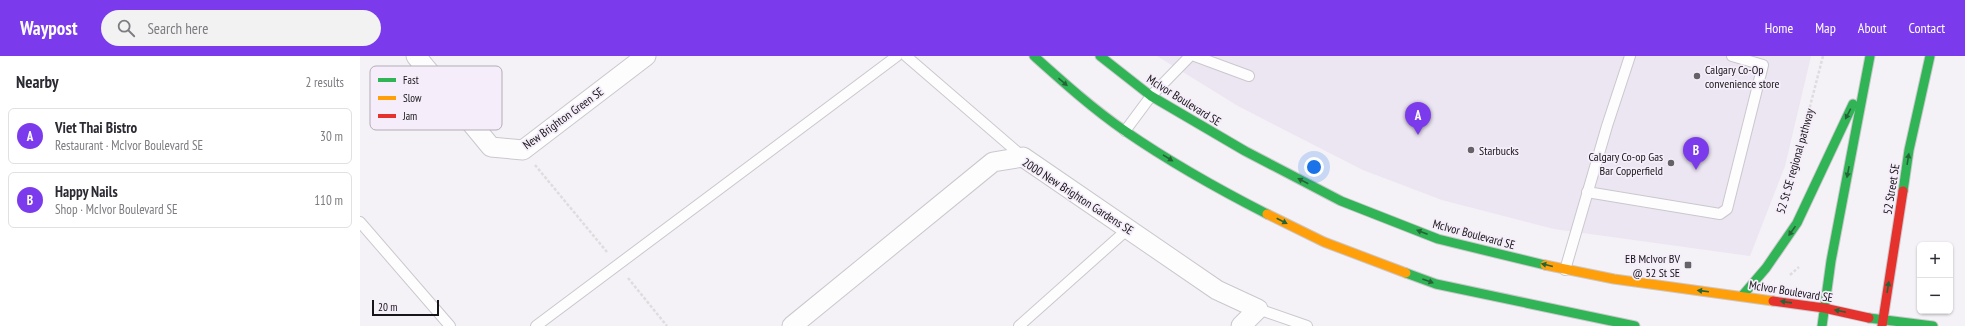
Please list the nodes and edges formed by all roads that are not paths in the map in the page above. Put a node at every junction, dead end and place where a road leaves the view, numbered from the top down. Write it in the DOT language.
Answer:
graph roads {
  1 [pos="416,56"];
  2 [pos="646,56"];
  3 [pos="897,56"];
  4 [pos="906,56"];
  5 [pos="1034,56"];
  6 [pos="1100,56"];
  7 [pos="1190,56"];
  8 [pos="1196,56"];
  9 [pos="1630,56"];
  10 [pos="1732,56"];
  11 [pos="1870,56"];
  12 [pos="1930,56"];
  13 [pos="1764,60"];
  14 [pos="424,66"];
  15 [pos="1249,76"];
  16 [pos="1865,79"];
  17 [pos="1151,96"];
  18 [pos="477,130"];
  19 [pos="1125,131"];
  20 [pos="1023,157"];
  21 [pos="1587,192"];
  22 [pos="360,222"];
  23 [pos="1129,228"];
  24 [pos="1565,270"];
  25 [pos="1742,296"];
  26 [pos="1824,308"];
  27 [pos="1258,309"];
  28 [pos="1882,323"];
  29 [pos="450,326"];
  30 [pos="536,326"];
  31 [pos="792,326"];
  32 [pos="1019,326"];
  33 [pos="1241,326"];
  34 [pos="1308,326"];
  35 [pos="1635,326"];
  36 [pos="1822,326"];
  37 [pos="1934,326"];
  1 -- 14 [label="street, New Brighton Green SE"];
  2 -- 18 [label="street, New Brighton Green SE"];
  3 -- 30 [label="lane"];
  4 -- 20 [label="lane"];
  5 -- 19 [label="main road, one-way"];
  6 -- 17 [label="main road, McIvor Boulevard SE"];
  7 -- 17 [label="lane"];
  8 -- 15 [label="lane"];
  9 -- 21 [label="lane"];
  10 -- 13 [label="lane"];
  11 -- 16 [label="main road"];
  28 -- 12 [label="main road, 52 Street SE, one-way"];
  13 -- 21 [label="lane"];
  16 -- 25 [label="main road, one-way"];
  16 -- 26 [label="main road, one-way"];
  17 -- 19 [label="lane"];
  24 -- 17 [label="main road, McIvor Boulevard SE, one-way"];
  19 -- 35 [label="main road, one-way"];
  20 -- 23 [label="street, 2000 New Brighton Gardens SE"];
  20 -- 31 [label="street, 2000 New Brighton Gardens SE"];
  21 -- 24 [label="lane"];
  22 -- 29 [label="lane"];
  23 -- 27 [label="street, 2000 New Brighton Gardens SE"];
  23 -- 32 [label="lane"];
  25 -- 24 [label="main road, McIvor Boulevard SE, one-way"];
  26 -- 25 [label="main road, McIvor Boulevard SE, one-way"];
  28 -- 26 [label="main road, McIvor Boulevard SE, one-way"];
  26 -- 36 [label="main road"];
  27 -- 33 [label="street"];
  27 -- 34 [label="lane"];
  28 -- 37 [label="main road, McIvor Boulevard SE"];
}
